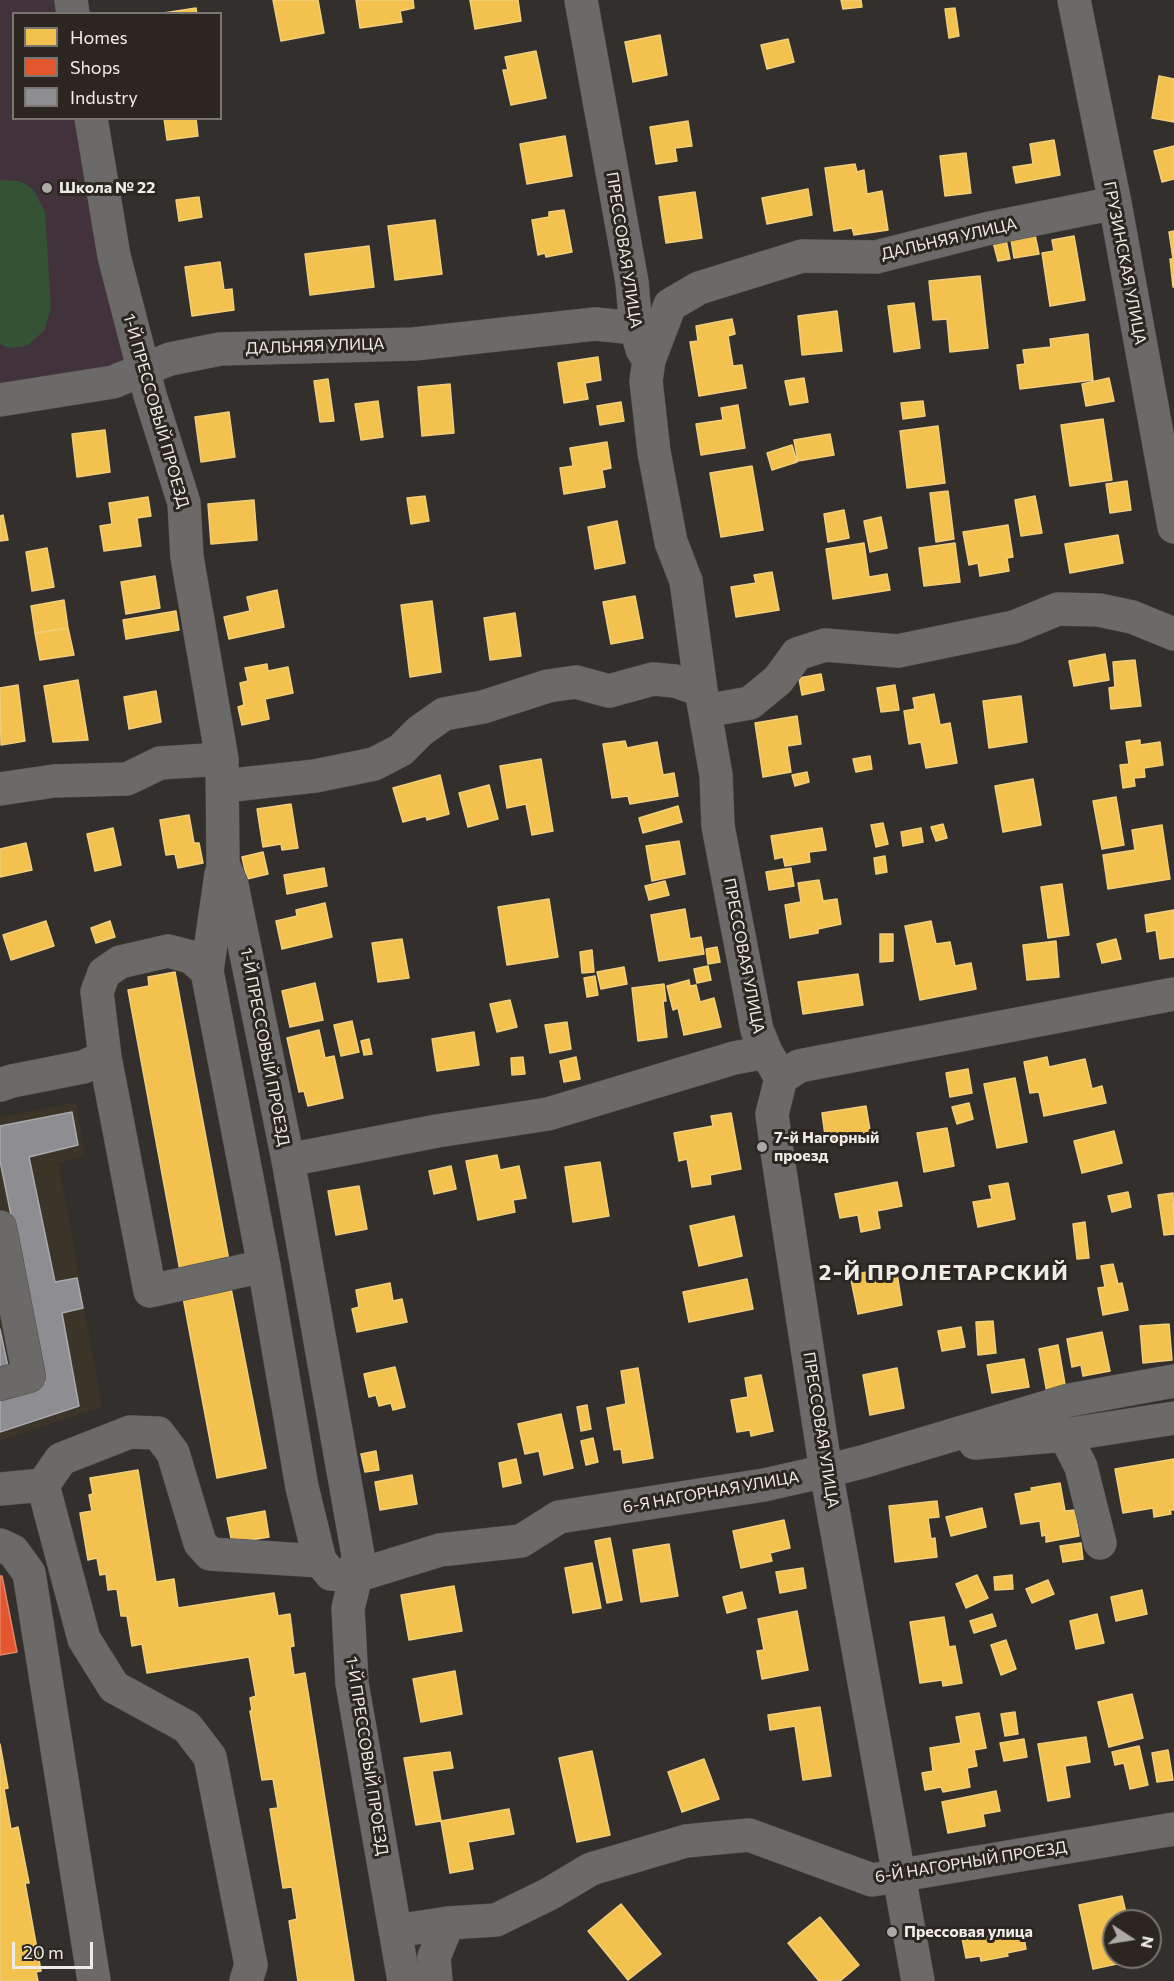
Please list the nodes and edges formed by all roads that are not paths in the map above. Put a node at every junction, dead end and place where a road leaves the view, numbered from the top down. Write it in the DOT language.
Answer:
graph roads {
  1 [pos="581,0"];
  2 [pos="1074,0"];
  3 [pos="91,120"];
  4 [pos="1115,203"];
  5 [pos="636,328"];
  6 [pos="649,360"];
  7 [pos="143,369"];
  8 [pos="0,400"];
  9 [pos="1174,527"];
  10 [pos="1174,634"];
  11 [pos="703,700"];
  12 [pos="223,772"];
  13 [pos="0,789"];
  14 [pos="223,864"];
  15 [pos="207,971"];
  16 [pos="1174,994"];
  17 [pos="105,1057"];
  18 [pos="773,1065"];
  19 [pos="0,1085"];
  20 [pos="288,1160"];
  21 [pos="0,1227"];
  22 [pos="264,1266"];
  23 [pos="1174,1381"];
  24 [pos="0,1384"];
  25 [pos="1174,1418"];
  26 [pos="1065,1435"];
  27 [pos="944,1437"];
  28 [pos="826,1471"];
  29 [pos="43,1485"];
  30 [pos="0,1489"];
  31 [pos="1100,1543"];
  32 [pos="0,1545"];
  33 [pos="320,1561"];
  34 [pos="356,1576"];
  35 [pos="1174,1829"];
  36 [pos="901,1876"];
  37 [pos="448,1923"];
  38 [pos="396,1931"];
  39 [pos="94,1981"];
  40 [pos="246,1981"];
  41 [pos="404,1981"];
  42 [pos="436,1981"];
  43 [pos="918,1981"];
  1 -- 5 [label="street, ПРЕССОВАЯ УЛИЦА"];
  2 -- 4 [label="street, ГРУЗИНСКАЯ УЛИЦА"];
  3 -- 7 [label="street, 1-Й ПРЕССОВЫЙ ПРОЕЗД"];
  4 -- 6 [label="street, ДАЛЬНЯЯ УЛИЦА"];
  4 -- 9 [label="street, ГРУЗИНСКАЯ УЛИЦА"];
  5 -- 6 [label="street, ПРЕССОВАЯ УЛИЦА"];
  5 -- 7 [label="street, ДАЛЬНЯЯ УЛИЦА"];
  6 -- 11 [label="street, ПРЕССОВАЯ УЛИЦА"];
  7 -- 8 [label="street, ДАЛЬНЯЯ УЛИЦА"];
  7 -- 12 [label="street, 1-Й ПРЕССОВЫЙ ПРОЕЗД"];
  10 -- 11 [label="street"];
  11 -- 12 [label="street"];
  11 -- 18 [label="street, ПРЕССОВАЯ УЛИЦА"];
  12 -- 13 [label="street"];
  12 -- 14 [label="street, 1-Й ПРЕССОВЫЙ ПРОЕЗД"];
  14 -- 15 [label="street"];
  14 -- 20 [label="street, 1-Й ПРЕССОВЫЙ ПРОЕЗД"];
  15 -- 17 [label="street"];
  15 -- 22 [label="street"];
  16 -- 18 [label="street"];
  17 -- 19 [label="street"];
  17 -- 22 [label="street"];
  18 -- 20 [label="street"];
  18 -- 28 [label="street, ПРЕССОВАЯ УЛИЦА"];
  20 -- 34 [label="street, 1-Й ПРЕССОВЫЙ ПРОЕЗД"];
  21 -- 24 [label="street"];
  22 -- 33 [label="street"];
  23 -- 27 [label="street, 6-Я НАГОРНАЯ УЛИЦА"];
  25 -- 26 [label="street"];
  26 -- 27 [label="street"];
  26 -- 31 [label="street"];
  27 -- 28 [label="street, 6-Я НАГОРНАЯ УЛИЦА"];
  28 -- 34 [label="street, 6-Я НАГОРНАЯ УЛИЦА"];
  28 -- 36 [label="street, ПРЕССОВАЯ УЛИЦА"];
  29 -- 30 [label="street"];
  29 -- 33 [label="street"];
  29 -- 40 [label="street"];
  32 -- 39 [label="street"];
  33 -- 34 [label="street"];
  34 -- 38 [label="street, 1-Й ПРЕССОВЫЙ ПРОЕЗД"];
  35 -- 36 [label="street, 6-Й НАГОРНЫЙ ПРОЕЗД"];
  36 -- 37 [label="street, 6-Й НАГОРНЫЙ ПРОЕЗД"];
  36 -- 43 [label="street, ПРЕССОВАЯ УЛИЦА"];
  37 -- 38 [label="street, 6-Й НАГОРНЫЙ ПРОЕЗД"];
  37 -- 42 [label="street"];
  38 -- 41 [label="street, 1-Й ПРЕССОВЫЙ ПРОЕЗД"];
}
